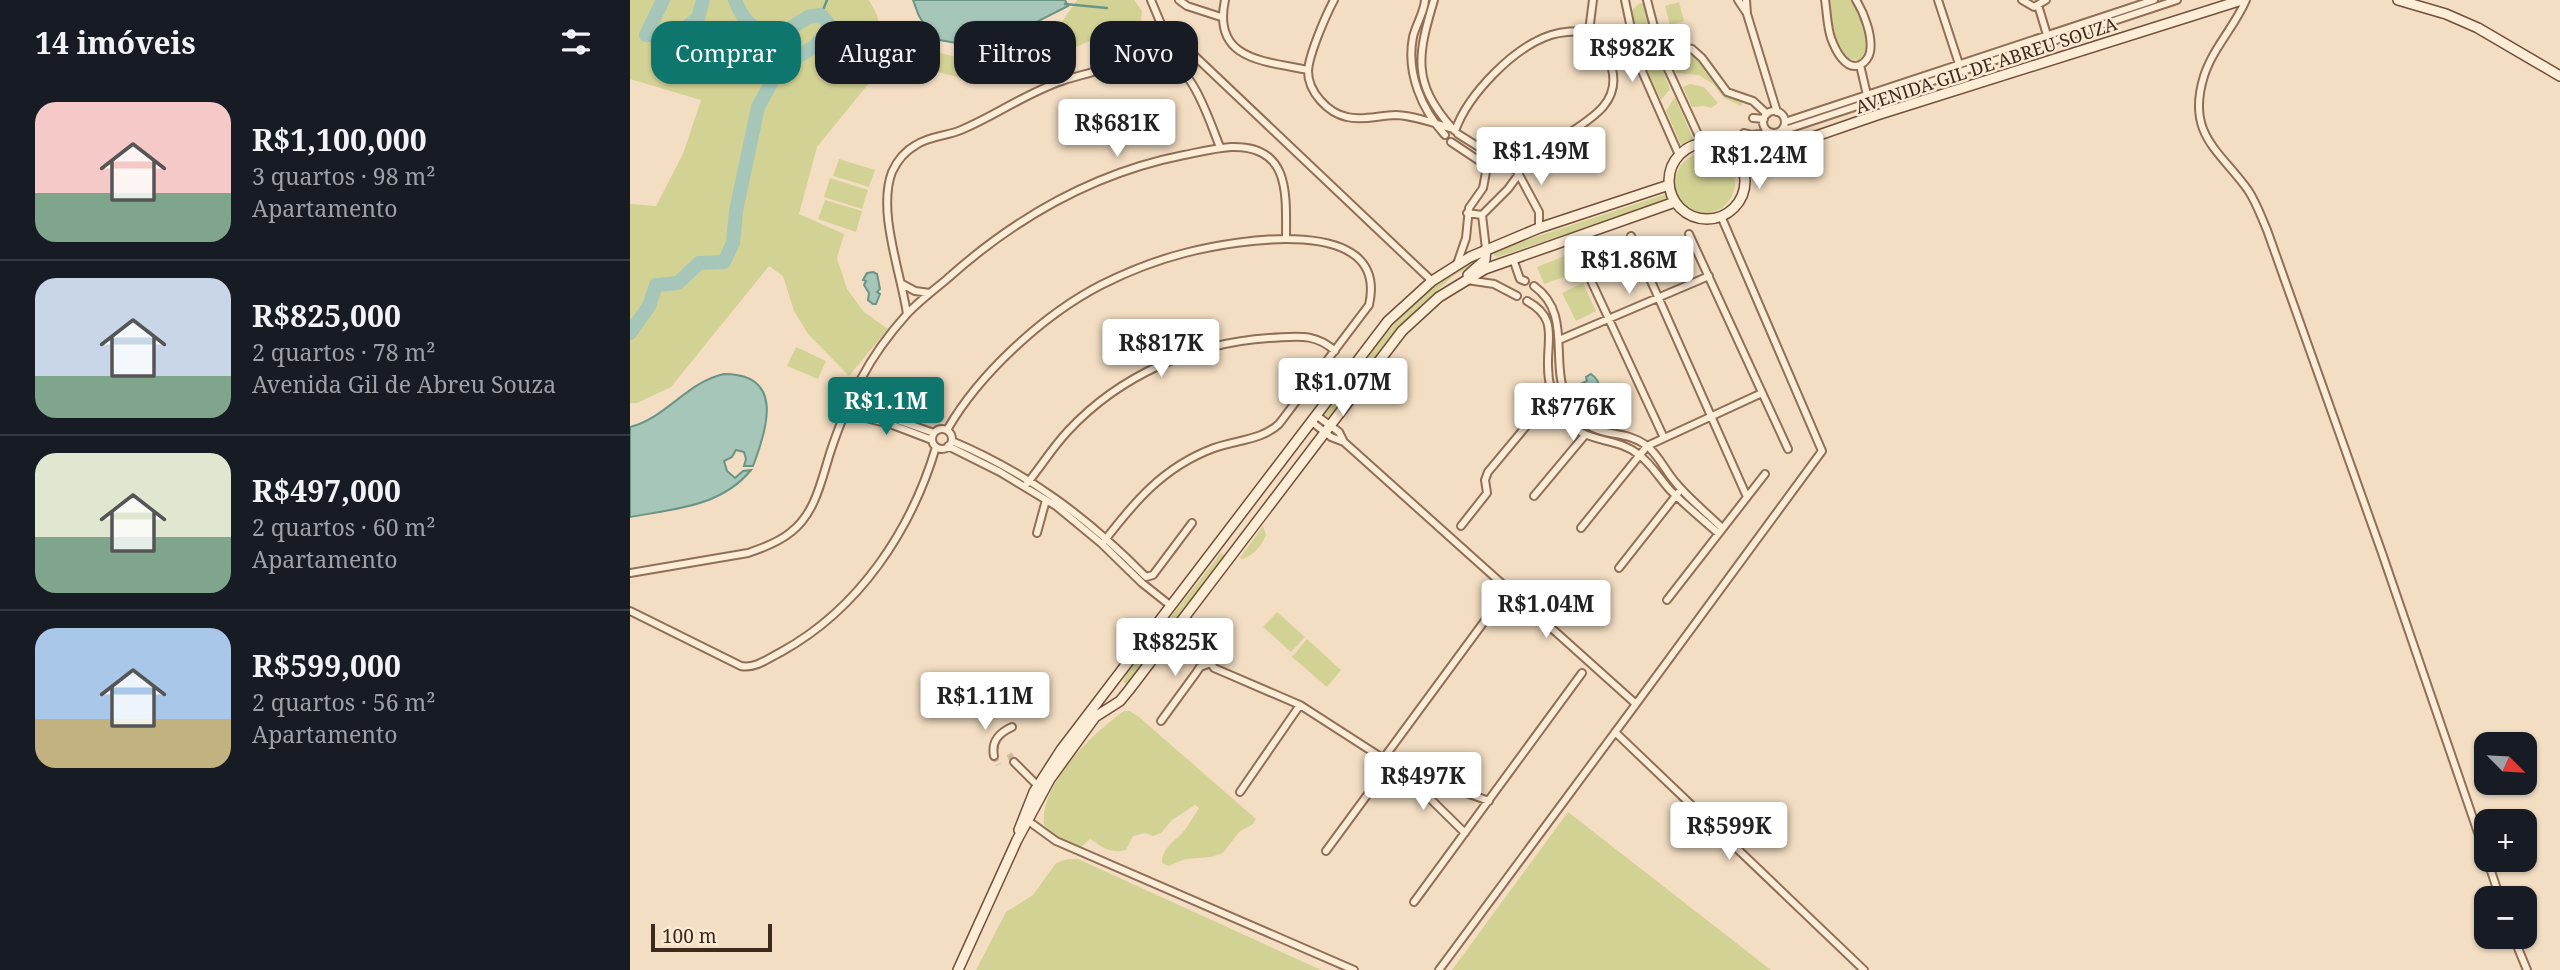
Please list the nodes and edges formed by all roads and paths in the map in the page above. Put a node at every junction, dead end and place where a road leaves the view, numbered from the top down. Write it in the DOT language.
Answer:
graph roads {
  1 [pos="1151,0"];
  2 [pos="1179,0"];
  3 [pos="1225,0"];
  4 [pos="1335,0"];
  5 [pos="1434,0"];
  6 [pos="1593,0"];
  7 [pos="1626,0"];
  8 [pos="1647,0"];
  9 [pos="1738,0"];
  10 [pos="1746,0"];
  11 [pos="1825,0"];
  12 [pos="1856,0"];
  13 [pos="1938,0"];
  14 [pos="2022,0"];
  15 [pos="2046,0"];
  16 [pos="2154,0"];
  17 [pos="2177,0"];
  18 [pos="2244,0"];
  19 [pos="2398,0"];
  20 [pos="1424,2"];
  21 [pos="2137,3"];
  22 [pos="2038,5"];
  23 [pos="1747,14"];
  24 [pos="1222,17"];
  25 [pos="1590,31"];
  26 [pos="2047,35"];
  27 [pos="1661,54"];
  28 [pos="1860,65"];
  29 [pos="1959,65"];
  30 [pos="1308,70"];
  31 [pos="2560,76"];
  32 [pos="1867,94"];
  33 [pos="1777,112"];
  34 [pos="1766,117"];
  35 [pos="1753,118"];
  36 [pos="1785,122"];
  37 [pos="1435,125"];
  38 [pos="1455,131"];
  39 [pos="1771,132"];
  40 [pos="1779,132"];
  41 [pos="1744,133"];
  42 [pos="1445,135"];
  43 [pos="1451,142"];
  44 [pos="1702,143"];
  45 [pos="1220,147"];
  46 [pos="1546,151"];
  47 [pos="1679,155"];
  48 [pos="1741,162"];
  49 [pos="1519,174"];
  50 [pos="1669,185"];
  51 [pos="1675,202"];
  52 [pos="1467,213"];
  53 [pos="1482,215"];
  54 [pos="1721,216"];
  55 [pos="1539,228"];
  56 [pos="1689,234"];
  57 [pos="1631,236"];
  58 [pos="1286,239"];
  59 [pos="1486,249"];
  60 [pos="1513,259"];
  61 [pos="1581,259"];
  62 [pos="1457,264"];
  63 [pos="1709,276"];
  64 [pos="1466,280"];
  65 [pos="1432,281"];
  66 [pos="1525,281"];
  67 [pos="902,284"];
  68 [pos="1534,286"];
  69 [pos="930,293"];
  70 [pos="1517,296"];
  71 [pos="1660,298"];
  72 [pos="1527,301"];
  73 [pos="907,314"];
  74 [pos="1609,319"];
  75 [pos="1560,340"];
  76 [pos="1551,344"];
  77 [pos="1335,351"];
  78 [pos="1762,393"];
  79 [pos="1553,394"];
  80 [pos="849,403"];
  81 [pos="846,413"];
  82 [pos="1712,415"];
  83 [pos="1314,419"];
  84 [pos="1328,429"];
  85 [pos="947,430"];
  86 [pos="1586,435"];
  87 [pos="1664,438"];
  88 [pos="934,440"];
  89 [pos="950,444"];
  90 [pos="1647,446"];
  91 [pos="1788,449"];
  92 [pos="1638,454"];
  93 [pos="1765,474"];
  94 [pos="1028,483"];
  95 [pos="1679,492"];
  96 [pos="1534,496"];
  97 [pos="1747,497"];
  98 [pos="1046,500"];
  99 [pos="1192,523"];
  100 [pos="1461,526"];
  101 [pos="1581,528"];
  102 [pos="1720,531"];
  103 [pos="1037,533"];
  104 [pos="1107,538"];
  105 [pos="1102,544"];
  106 [pos="1619,568"];
  107 [pos="630,573"];
  108 [pos="1500,600"];
  109 [pos="1667,600"];
  110 [pos="1171,606"];
  111 [pos="630,611"];
  112 [pos="1186,617"];
  113 [pos="1203,649"];
  114 [pos="1160,650"];
  115 [pos="1211,663"];
  116 [pos="1127,664"];
  117 [pos="1582,673"];
  118 [pos="1129,690"];
  119 [pos="1636,704"];
  120 [pos="1300,705"];
  121 [pos="1161,720"];
  122 [pos="1012,727"];
  123 [pos="1615,732"];
  124 [pos="994,755"];
  125 [pos="1383,759"];
  126 [pos="1014,762"];
  127 [pos="1390,764"];
  128 [pos="1401,770"];
  129 [pos="1040,788"];
  130 [pos="1240,792"];
  131 [pos="1489,801"];
  132 [pos="1026,819"];
  133 [pos="2474,821"];
  134 [pos="1465,833"];
  135 [pos="1326,852"];
  136 [pos="1414,902"];
  137 [pos="2518,949"];
  138 [pos="958,970"];
  139 [pos="1354,970"];
  140 [pos="1439,970"];
  141 [pos="1864,970"];
  142 [pos="2527,970"];
  1 -- 65 [label="street"];
  2 -- 24 [label="street"];
  3 -- 24 [label="street"];
  4 -- 30 [label="street"];
  5 -- 20 [label="street"];
  5 -- 38 [label="street"];
  6 -- 25 [label="street"];
  7 -- 47 [label="street"];
  8 -- 27 [label="street"];
  9 -- 23 [label="street"];
  10 -- 23 [label="street"];
  11 -- 28 [label="street"];
  12 -- 28 [label="street"];
  13 -- 29 [label="street"];
  14 -- 22 [label="street"];
  15 -- 22 [label="street"];
  16 -- 21 [label="street"];
  17 -- 40 [label="street"];
  18 -- 48 [label="street, AVENIDA GIL DE ABREU SOUZA"];
  18 -- 133 [label="street"];
  19 -- 31 [label="street"];
  20 -- 37 [label="street"];
  21 -- 26 [label="street"];
  22 -- 26 [label="street"];
  23 -- 33 [label="street"];
  24 -- 30 [label="street"];
  25 -- 38 [label="street"];
  25 -- 46 [label="street"];
  26 -- 29 [label="street"];
  27 -- 34 [label="street"];
  27 -- 44 [label="street"];
  28 -- 32 [label="street"];
  29 -- 32 [label="street"];
  30 -- 37 [label="street"];
  32 -- 36 [label="street"];
  33 -- 34 [label="street"];
  33 -- 36 [label="street"];
  34 -- 35 [label="street"];
  34 -- 39 [label="street"];
  36 -- 40 [label="street"];
  37 -- 38 [label="street"];
  37 -- 42 [label="street"];
  38 -- 42 [label="street"];
  38 -- 43 [label="street"];
  38 -- 49 [label="street"];
  39 -- 40 [label="street"];
  39 -- 41 [label="street"];
  42 -- 43 [label="street"];
  43 -- 52 [label="street"];
  44 -- 47 [label="street"];
  44 -- 48 [label="street"];
  45 -- 58 [label="street"];
  45 -- 67 [label="street"];
  45 -- 69 [label="street"];
  47 -- 50 [label="street"];
  48 -- 54 [label="street"];
  49 -- 53 [label="street"];
  49 -- 55 [label="street"];
  50 -- 51 [label="street"];
  50 -- 55 [label="street"];
  51 -- 54 [label="street"];
  51 -- 60 [label="street"];
  52 -- 53 [label="street"];
  52 -- 62 [label="street"];
  53 -- 59 [label="street"];
  54 -- 119 [label="street"];
  55 -- 59 [label="street"];
  56 -- 63 [label="street"];
  57 -- 71 [label="street"];
  58 -- 77 [label="street"];
  58 -- 85 [label="street"];
  59 -- 62 [label="street"];
  59 -- 64 [label="street"];
  60 -- 64 [label="street"];
  60 -- 66 [label="street"];
  61 -- 74 [label="street"];
  62 -- 65 [label="street"];
  63 -- 71 [label="street"];
  63 -- 78 [label="street"];
  64 -- 70 [label="street"];
  64 -- 84 [label="street"];
  65 -- 83 [label="street"];
  67 -- 69 [label="street"];
  67 -- 73 [label="street"];
  68 -- 75 [label="street"];
  69 -- 73 [label="street"];
  71 -- 74 [label="street"];
  71 -- 82 [label="street"];
  72 -- 76 [label="street"];
  73 -- 80 [label="street"];
  74 -- 75 [label="street"];
  74 -- 87 [label="street"];
  75 -- 76 [label="street"];
  75 -- 90 [label="street"];
  76 -- 79 [label="street"];
  77 -- 94 [label="street"];
  77 -- 104 [label="street"];
  78 -- 82 [label="street"];
  78 -- 91 [label="street"];
  79 -- 86 [label="street"];
  79 -- 100 [label="street"];
  80 -- 81 [label="street"];
  80 -- 88 [label="street"];
  81 -- 88 [label="street"];
  81 -- 107 [label="street"];
  82 -- 87 [label="street"];
  82 -- 97 [label="street"];
  83 -- 84 [label="street"];
  83 -- 110 [label="street"];
  84 -- 112 [label="street"];
  84 -- 119 [label="street"];
  85 -- 88 [label="street"];
  85 -- 89 [label="street"];
  86 -- 92 [label="street"];
  86 -- 96 [label="street"];
  87 -- 90 [label="street"];
  88 -- 89 [label="street"];
  88 -- 111 [label="street"];
  89 -- 94 [label="street"];
  90 -- 92 [label="street"];
  90 -- 95 [label="street"];
  92 -- 95 [label="street"];
  92 -- 101 [label="street"];
  93 -- 97 [label="street"];
  94 -- 98 [label="street"];
  94 -- 104 [label="street"];
  95 -- 102 [label="street"];
  95 -- 106 [label="street"];
  97 -- 102 [label="street"];
  98 -- 103 [label="street"];
  98 -- 105 [label="street"];
  99 -- 104 [label="street"];
  102 -- 109 [label="street"];
  104 -- 105 [label="street"];
  105 -- 110 [label="street"];
  108 -- 125 [label="street"];
  110 -- 116 [label="street"];
  112 -- 114 [label="street"];
  112 -- 114 [label="street"];
  113 -- 115 [label="street"];
  114 -- 118 [label="street"];
  115 -- 120 [label="street"];
  115 -- 121 [label="street"];
  116 -- 118 [label="street"];
  116 -- 129 [label="street"];
  117 -- 131 [label="street"];
  118 -- 129 [label="street"];
  119 -- 123 [label="street"];
  120 -- 125 [label="street"];
  120 -- 130 [label="street"];
  122 -- 124 [label="street"];
  123 -- 140 [label="street"];
  123 -- 141 [label="street"];
  125 -- 127 [label="street"];
  126 -- 129 [label="street"];
  127 -- 128 [label="street"];
  127 -- 135 [label="street"];
  128 -- 131 [label="street"];
  128 -- 134 [label="street"];
  129 -- 132 [label="street"];
  131 -- 134 [label="street"];
  132 -- 138 [label="street"];
  132 -- 139 [label="street"];
  134 -- 136 [label="street"];
  137 -- 142 [label="street"];
}
